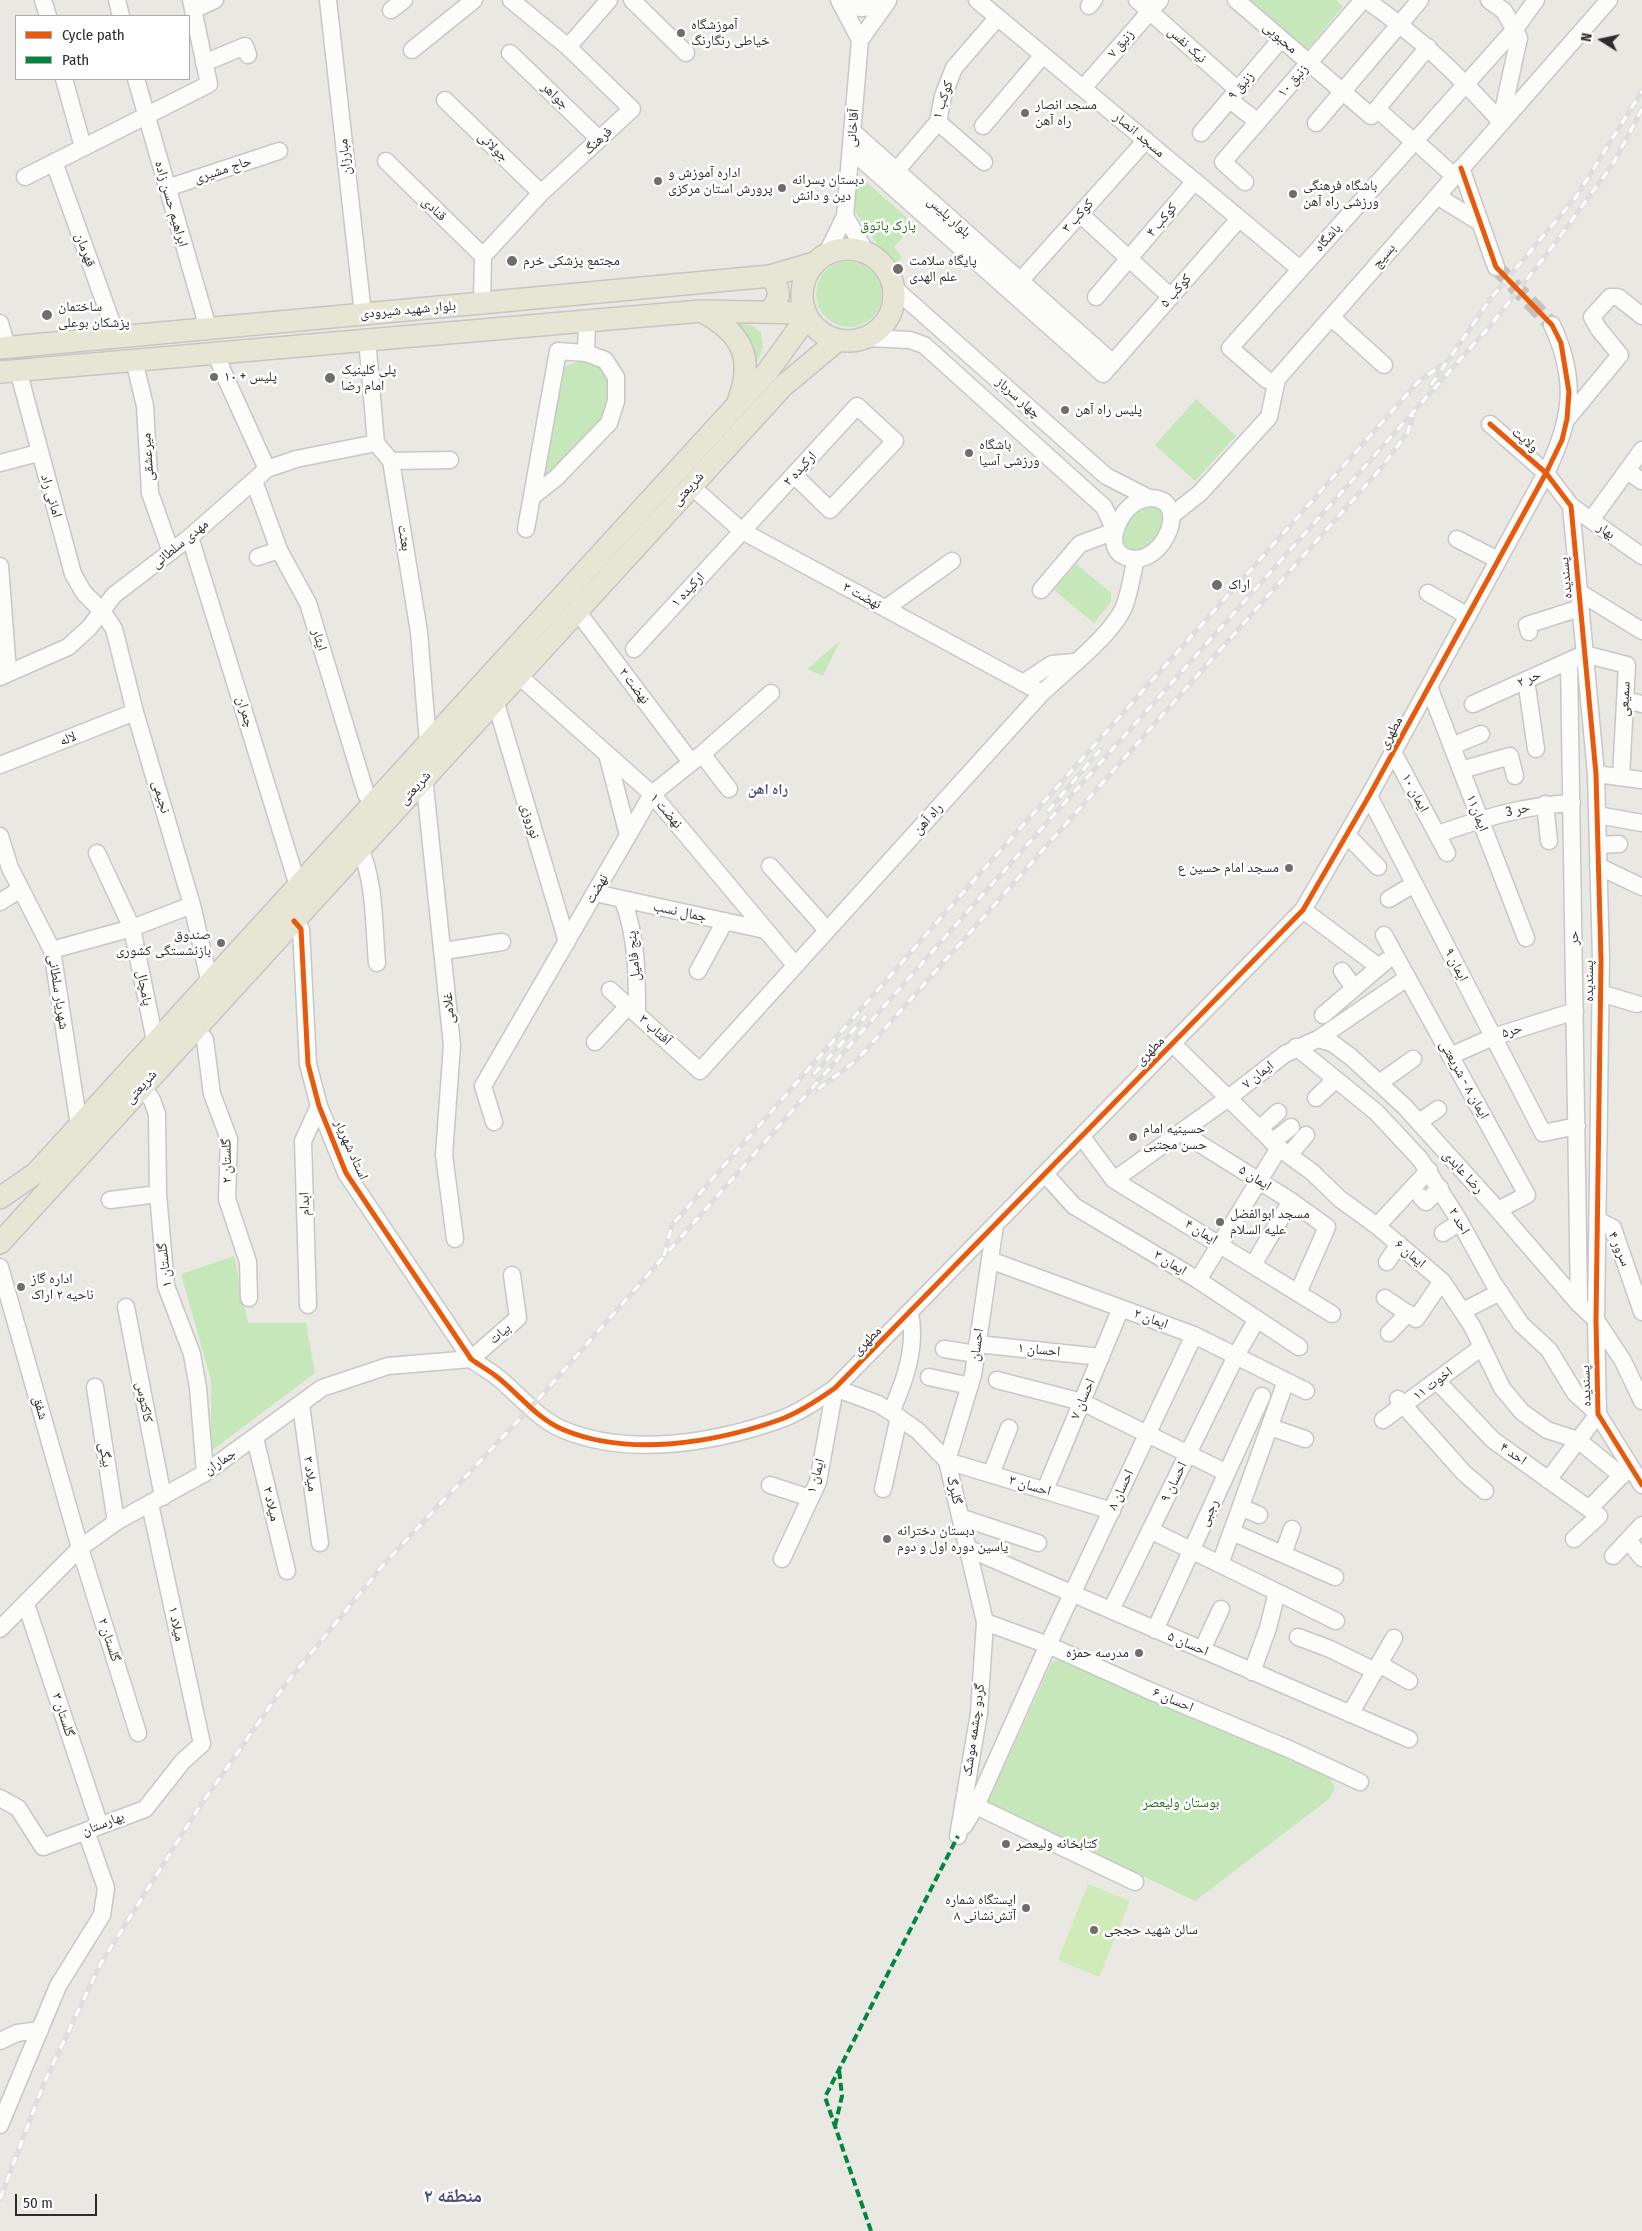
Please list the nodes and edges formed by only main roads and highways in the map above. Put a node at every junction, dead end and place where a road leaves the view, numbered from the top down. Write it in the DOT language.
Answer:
graph roads {
  1 [pos="820,259"];
  2 [pos="770,276"];
  3 [pos="701,311"];
  4 [pos="770,311"];
  5 [pos="806,315"];
  6 [pos="837,341"];
  7 [pos="4,348"];
  8 [pos="9,371"];
  9 [pos="775,378"];
  10 [pos="737,405"];
  11 [pos="42,1181"];
  12 [pos="1,1195"];
  13 [pos="16,1223"];
  14 [pos="0,1243"];
  1 -- 2 [label="main road, بلوار شهید شیرودی"];
  1 -- 5 [label="main road"];
  1 -- 6 [label="main road"];
  2 -- 4 [label="main road"];
  2 -- 7 [label="main road, بلوار شهید شیرودی"];
  3 -- 4 [label="main road, بلوار شهید شیرودی"];
  3 -- 8 [label="main road, بلوار شهید شیرودی"];
  3 -- 10 [label="main road"];
  4 -- 5 [label="main road, بلوار شهید شیرودی"];
  5 -- 6 [label="main road"];
  5 -- 9 [label="main road, شریعتی"];
  6 -- 9 [label="main road, شریعتی"];
  9 -- 10 [label="main road, شریعتی"];
  9 -- 11 [label="main road, شریعتی"];
  10 -- 11 [label="main road, شریعتی"];
  11 -- 12 [label="main road, شریعتی"];
  11 -- 13 [label="main road, شریعتی"];
  12 -- 13 [label="main road"];
  13 -- 14 [label="main road, شریعتی"];
}
